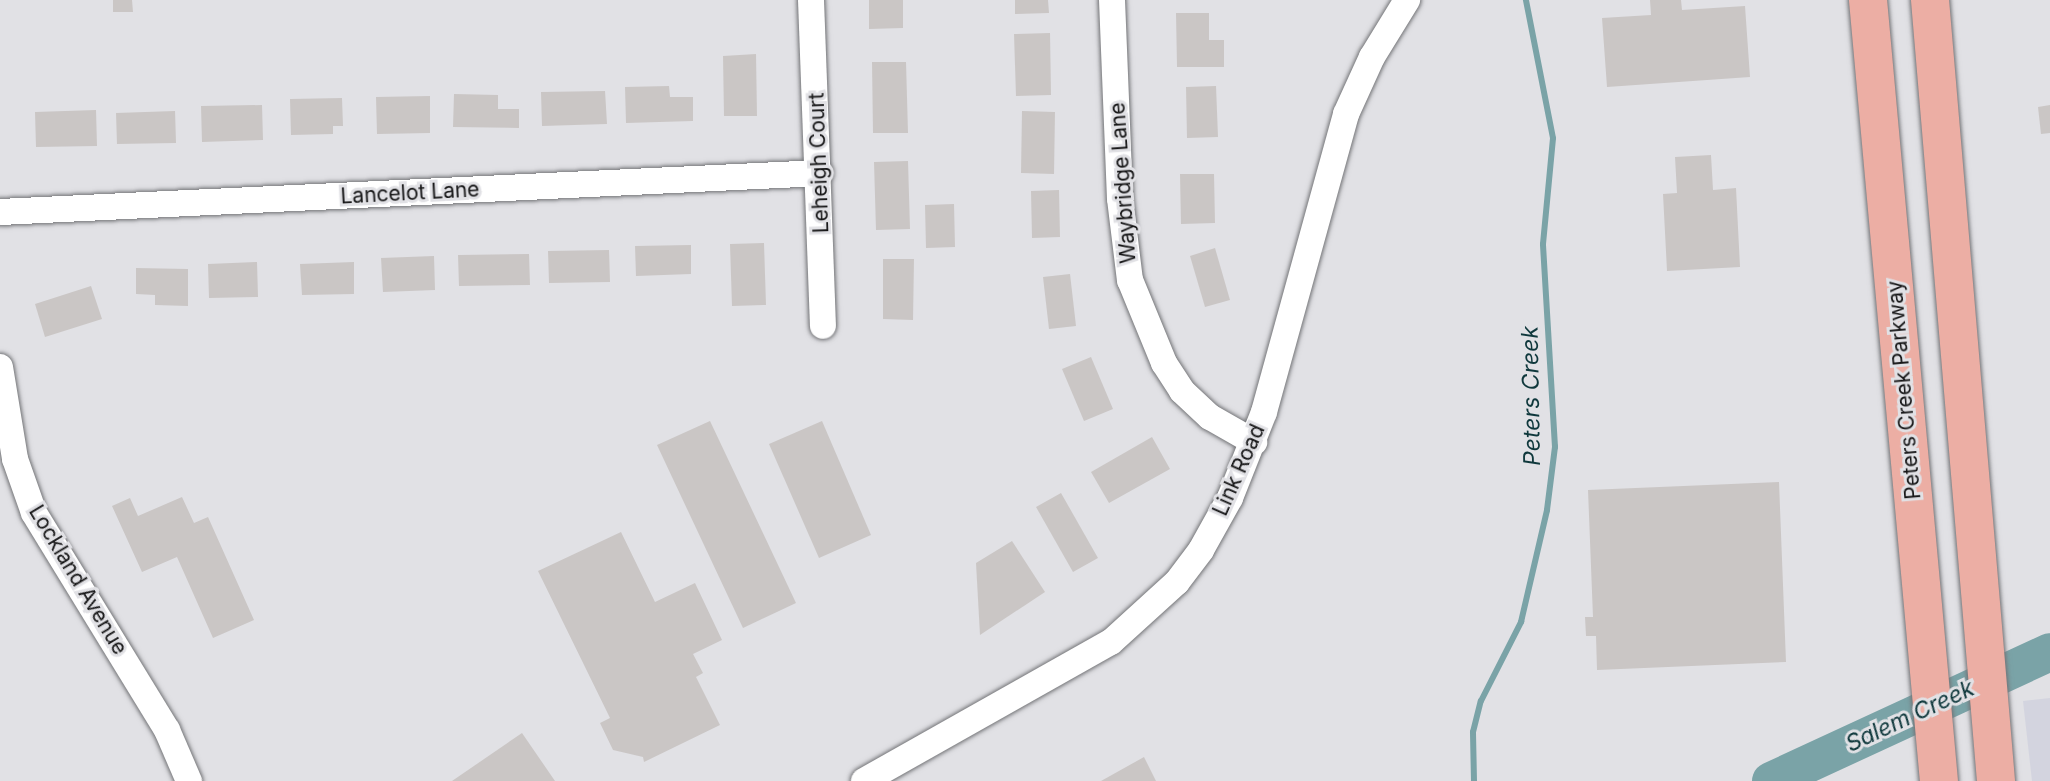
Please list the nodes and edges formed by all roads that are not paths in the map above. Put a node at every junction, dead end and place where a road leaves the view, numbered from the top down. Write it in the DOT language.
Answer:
graph roads {
  1 [pos="811,0"];
  2 [pos="1112,0"];
  3 [pos="1408,0"];
  4 [pos="1868,0"];
  5 [pos="1930,0"];
  6 [pos="1936,70"];
  7 [pos="1875,78"];
  8 [pos="820,173"];
  9 [pos="0,212"];
  10 [pos="823,326"];
  11 [pos="0,367"];
  12 [pos="1254,442"];
  13 [pos="1938,768"];
  14 [pos="189,781"];
  15 [pos="864,781"];
  16 [pos="1996,781"];
  1 -- 8 [label="street, Leheigh Court"];
  2 -- 12 [label="street, Waybridge Lane"];
  3 -- 12 [label="street, Link Road"];
  4 -- 7 [label="main road, Peters Creek Parkway"];
  5 -- 6 [label="main road"];
  6 -- 7 [label="main road"];
  6 -- 16 [label="main road"];
  7 -- 13 [label="main road, Peters Creek Parkway"];
  8 -- 9 [label="street, Lancelot Lane"];
  8 -- 10 [label="street, Leheigh Court"];
  11 -- 14 [label="street, Lockland Avenue"];
  12 -- 15 [label="street, Link Road"];
}
